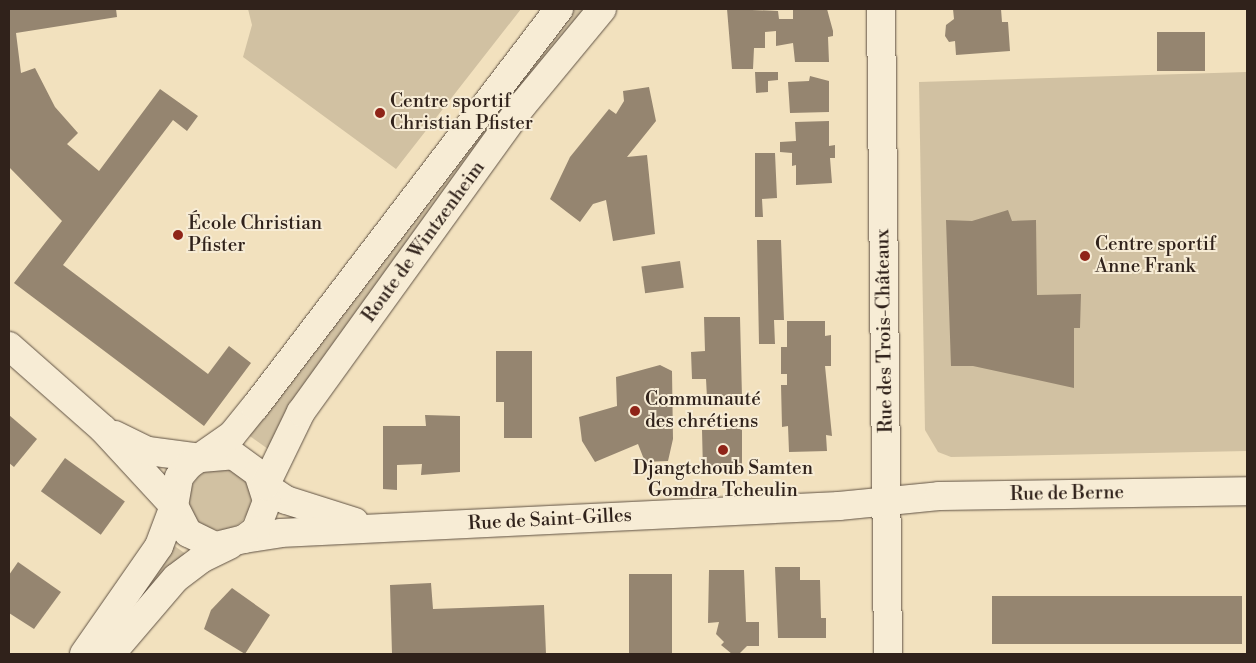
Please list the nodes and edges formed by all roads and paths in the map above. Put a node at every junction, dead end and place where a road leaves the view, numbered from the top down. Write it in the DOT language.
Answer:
graph roads {
  1 [pos="559,9"];
  2 [pos="602,9"];
  3 [pos="881,9"];
  4 [pos="9,346"];
  5 [pos="103,429"];
  6 [pos="201,458"];
  7 [pos="265,486"];
  8 [pos="1247,491"];
  9 [pos="887,500"];
  10 [pos="174,506"];
  11 [pos="393,527"];
  12 [pos="237,542"];
  13 [pos="84,654"];
  14 [pos="111,654"];
  15 [pos="888,654"];
  1 -- 6 [label="street, Route de Wintzenheim"];
  2 -- 7 [label="street, Route de Wintzenheim"];
  3 -- 9 [label="street, Rue des Trois-Châteaux"];
  4 -- 5 [label="street"];
  5 -- 6 [label="street"];
  5 -- 10 [label="street"];
  6 -- 7 [label="street"];
  6 -- 10 [label="street, Route de Wintzenheim"];
  7 -- 11 [label="street, Rue de Saint-Gilles"];
  7 -- 12 [label="street, Route de Wintzenheim"];
  8 -- 9 [label="street, Rue de Berne"];
  9 -- 11 [label="street, Rue de Saint-Gilles"];
  9 -- 15 [label="street, Rue des Trois-Châteaux"];
  10 -- 12 [label="street"];
  10 -- 13 [label="street, Route de Wintzenheim"];
  11 -- 12 [label="street, Rue de Saint-Gilles"];
  12 -- 14 [label="street"];
}
